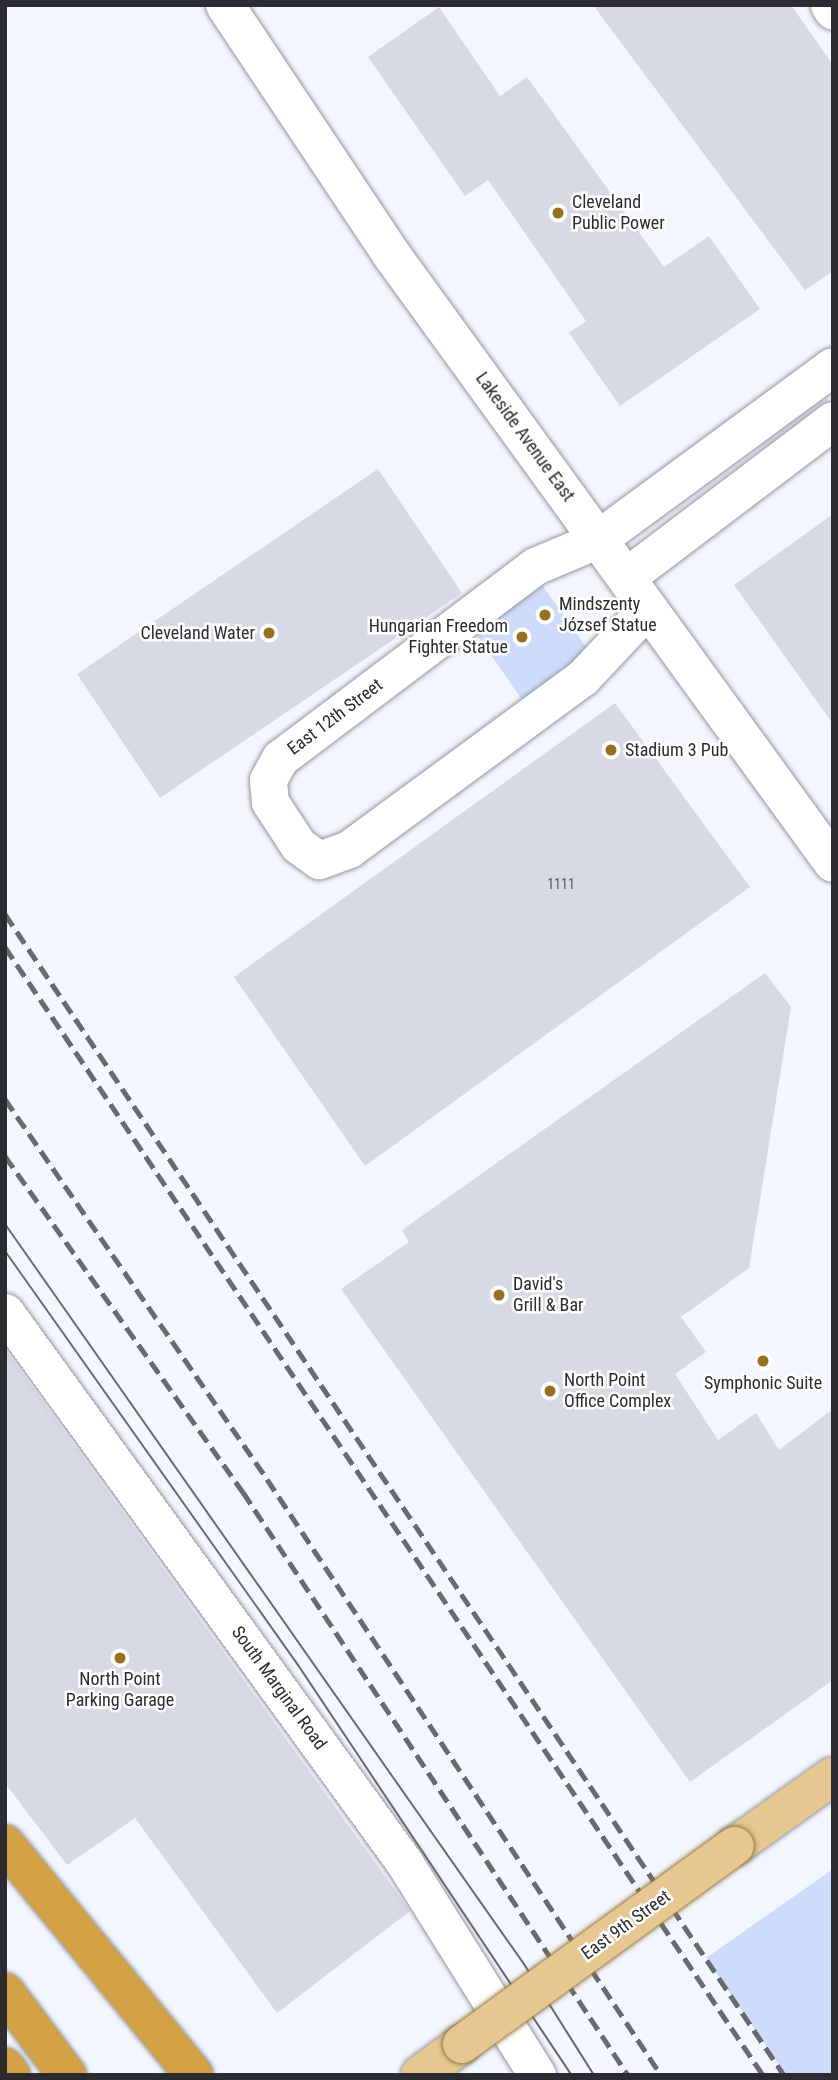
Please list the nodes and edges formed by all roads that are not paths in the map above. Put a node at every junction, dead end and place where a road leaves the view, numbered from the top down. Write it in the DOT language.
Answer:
graph roads {
  1 [pos="829,5"];
  2 [pos="242,11"];
  3 [pos="833,11"];
  4 [pos="833,367"];
  5 [pos="833,421"];
  6 [pos="599,539"];
  7 [pos="638,593"];
  8 [pos="833,863"];
  9 [pos="5,1312"];
  10 [pos="833,1776"];
  11 [pos="5,1844"];
  12 [pos="5,1992"];
  13 [pos="5,2067"];
  14 [pos="11,2075"];
  15 [pos="67,2075"];
  16 [pos="194,2075"];
  17 [pos="420,2075"];
  18 [pos="537,2075"];
  1 -- 3 [label="street"];
  2 -- 6 [label="street, Lakeside Avenue East"];
  4 -- 6 [label="street, East 12th Street"];
  5 -- 7 [label="street, East 12th Street"];
  6 -- 7 [label="street, Lakeside Avenue East"];
  6 -- 7 [label="street, East 12th Street"];
  7 -- 8 [label="street, Lakeside Avenue East"];
  9 -- 18 [label="street, South Marginal Road"];
  10 -- 17 [label="main road, East 9th Street, bridge"];
  11 -- 16 [label="highway"];
  12 -- 15 [label="highway"];
  13 -- 14 [label="highway"];
}
